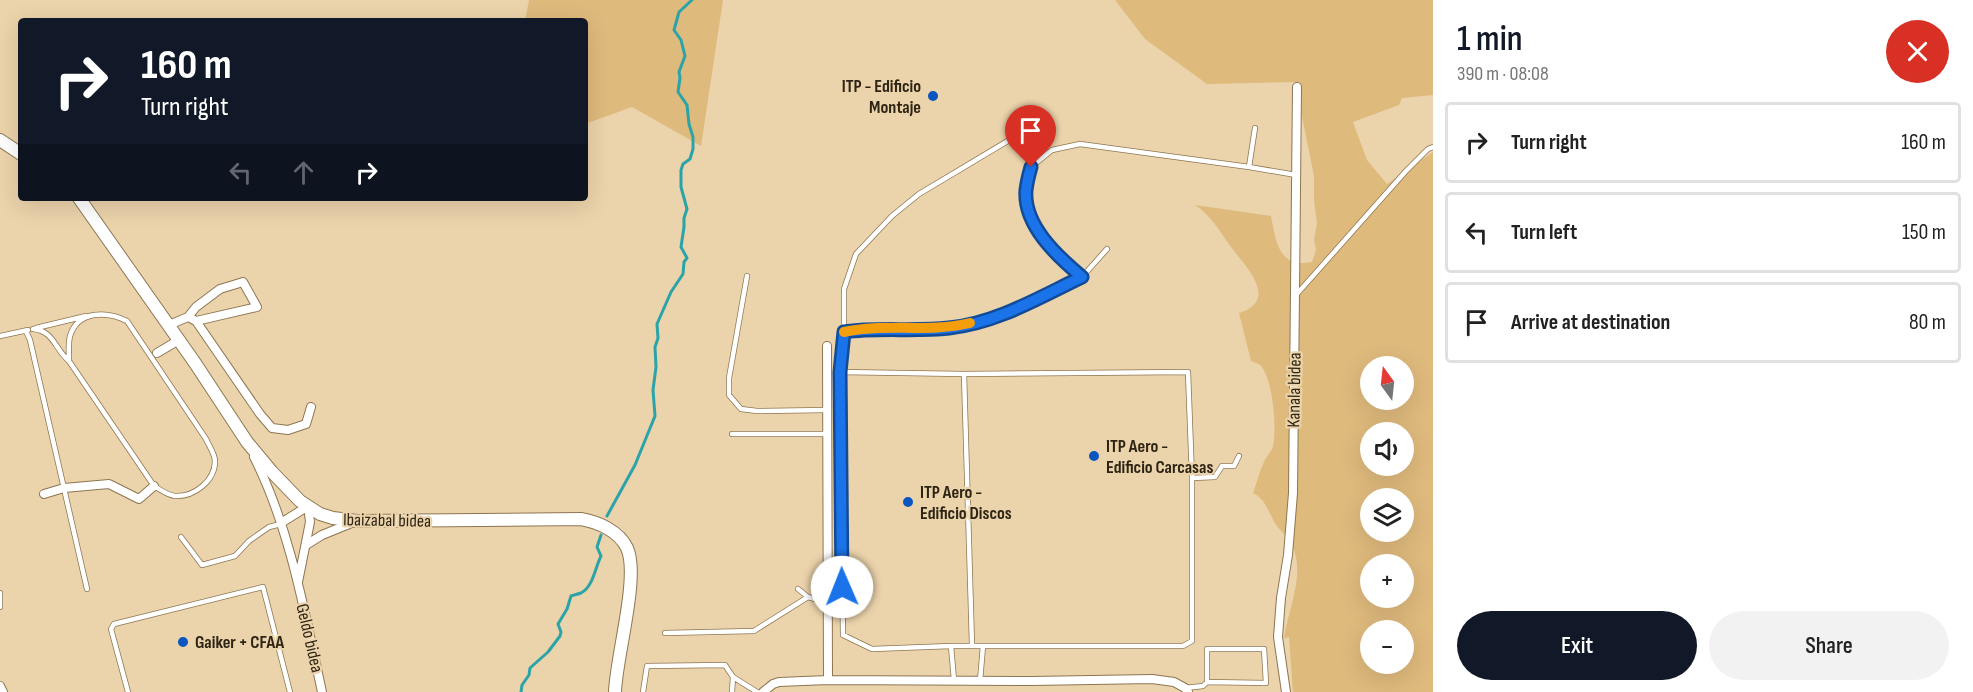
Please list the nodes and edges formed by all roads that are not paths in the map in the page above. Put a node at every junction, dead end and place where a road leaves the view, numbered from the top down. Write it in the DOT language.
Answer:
graph roads {
  1 [pos="1297,87"];
  2 [pos="1255,128"];
  3 [pos="1021,133"];
  4 [pos="0,140"];
  5 [pos="1433,147"];
  6 [pos="0,149"];
  7 [pos="18,153"];
  8 [pos="18,154"];
  9 [pos="1249,167"];
  10 [pos="1296,175"];
  11 [pos="81,201"];
  12 [pos="1107,249"];
  13 [pos="747,276"];
  14 [pos="1082,277"];
  15 [pos="1294,297"];
  16 [pos="89,315"];
  17 [pos="192,319"];
  18 [pos="169,325"];
  19 [pos="33,329"];
  20 [pos="26,330"];
  21 [pos="844,332"];
  22 [pos="0,336"];
  23 [pos="179,340"];
  24 [pos="827,346"];
  25 [pos="157,353"];
  26 [pos="69,361"];
  27 [pos="840,372"];
  28 [pos="964,374"];
  29 [pos="311,407"];
  30 [pos="826,410"];
  31 [pos="732,434"];
  32 [pos="826,434"];
  33 [pos="247,442"];
  34 [pos="1239,456"];
  35 [pos="1192,478"];
  36 [pos="154,486"];
  37 [pos="64,489"];
  38 [pos="44,494"];
  39 [pos="308,506"];
  40 [pos="357,521"];
  41 [pos="281,524"];
  42 [pos="181,537"];
  43 [pos="306,545"];
  44 [pos="297,585"];
  45 [pos="87,589"];
  46 [pos="798,590"];
  47 [pos="0,593"];
  48 [pos="808,597"];
  49 [pos="826,602"];
  50 [pos="0,607"];
  51 [pos="665,633"];
  52 [pos="972,645"];
  53 [pos="951,646"];
  54 [pos="983,646"];
  55 [pos="733,677"];
  56 [pos="828,680"];
  57 [pos="954,680"];
  58 [pos="980,681"];
  59 [pos="1207,682"];
  60 [pos="0,686"];
  61 [pos="1186,690"];
  62 [pos="3,692"];
  63 [pos="128,692"];
  64 [pos="290,692"];
  65 [pos="322,692"];
  66 [pos="615,692"];
  67 [pos="644,692"];
  68 [pos="732,692"];
  69 [pos="757,692"];
  70 [pos="763,692"];
  71 [pos="1286,692"];
  1 -- 10 [label="street, Kanala bidea"];
  2 -- 9 [label="lane"];
  3 -- 21 [label="lane"];
  4 -- 7 [label="street"];
  5 -- 15 [label="lane"];
  6 -- 8 [label="street"];
  9 -- 10 [label="lane"];
  9 -- 14 [label="lane"];
  10 -- 15 [label="street, Kanala bidea"];
  11 -- 18 [label="street, Ibaizabal bidea"];
  12 -- 14 [label="lane"];
  13 -- 30 [label="lane"];
  14 -- 21 [label="lane"];
  15 -- 71 [label="street, Kanala bidea"];
  16 -- 19 [label="lane"];
  16 -- 26 [label="lane"];
  16 -- 36 [label="lane"];
  17 -- 17 [label="street"];
  17 -- 18 [label="street"];
  17 -- 29 [label="street"];
  18 -- 23 [label="street, Ibaizabal bidea"];
  19 -- 20 [label="lane"];
  19 -- 26 [label="lane"];
  20 -- 22 [label="lane"];
  20 -- 37 [label="lane"];
  21 -- 27 [label="lane"];
  23 -- 25 [label="street"];
  23 -- 33 [label="street, Ibaizabal bidea"];
  24 -- 30 [label="street"];
  26 -- 36 [label="lane"];
  27 -- 28 [label="lane"];
  27 -- 53 [label="lane"];
  28 -- 35 [label="lane"];
  28 -- 52 [label="lane"];
  30 -- 32 [label="street"];
  31 -- 32 [label="lane"];
  32 -- 49 [label="street"];
  33 -- 39 [label="street, Ibaizabal bidea"];
  33 -- 41 [label="street, Geldo bidea"];
  34 -- 35 [label="lane"];
  35 -- 54 [label="lane"];
  36 -- 37 [label="street"];
  37 -- 38 [label="street"];
  37 -- 45 [label="lane"];
  39 -- 40 [label="street, Ibaizabal bidea"];
  39 -- 41 [label="street"];
  39 -- 43 [label="street"];
  40 -- 43 [label="street"];
  40 -- 66 [label="street, Ibaizabal bidea"];
  41 -- 42 [label="lane"];
  41 -- 44 [label="street, Geldo bidea"];
  43 -- 44 [label="street"];
  44 -- 65 [label="street, Geldo bidea"];
  46 -- 48 [label="lane"];
  47 -- 50 [label="lane"];
  48 -- 49 [label="lane"];
  48 -- 51 [label="lane"];
  49 -- 56 [label="street"];
  52 -- 53 [label="lane"];
  52 -- 54 [label="lane"];
  53 -- 57 [label="lane"];
  54 -- 58 [label="lane"];
  55 -- 67 [label="lane"];
  55 -- 68 [label="lane"];
  55 -- 69 [label="lane"];
  56 -- 57 [label="street"];
  56 -- 70 [label="street"];
  57 -- 58 [label="street"];
  58 -- 61 [label="street"];
  59 -- 59 [label="lane"];
  59 -- 61 [label="lane"];
  60 -- 62 [label="street"];
  63 -- 64 [label="lane"];
}
